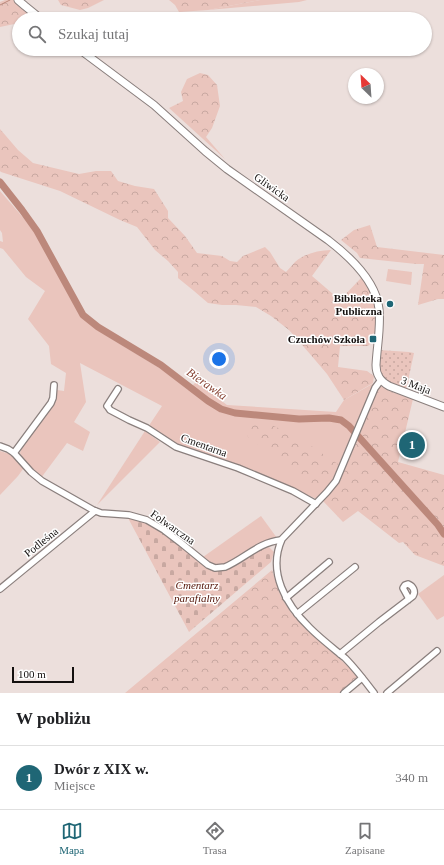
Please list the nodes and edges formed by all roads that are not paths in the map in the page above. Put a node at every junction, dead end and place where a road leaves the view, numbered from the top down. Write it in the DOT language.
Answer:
graph roads {
  1 [pos="18,0"];
  2 [pos="33,12"];
  3 [pos="88,56"];
  4 [pos="381,380"];
  5 [pos="54,385"];
  6 [pos="118,389"];
  7 [pos="444,407"];
  8 [pos="0,446"];
  9 [pos="14,453"];
  10 [pos="316,504"];
  11 [pos="95,511"];
  12 [pos="282,540"];
  13 [pos="329,562"];
  14 [pos="355,567"];
  15 [pos="0,589"];
  16 [pos="286,598"];
  17 [pos="408,600"];
  18 [pos="297,614"];
  19 [pos="437,651"];
  20 [pos="340,654"];
  21 [pos="362,678"];
  22 [pos="344,693"];
  23 [pos="374,693"];
  24 [pos="387,693"];
  1 -- 2 [label="main road"];
  3 -- 4 [label="main road, Gliwicka"];
  4 -- 7 [label="main road, 3 Maja"];
  4 -- 10 [label="street"];
  5 -- 9 [label="street"];
  6 -- 10 [label="street, Cmentarna"];
  8 -- 9 [label="street, Folwarczna"];
  9 -- 11 [label="street, Folwarczna"];
  10 -- 12 [label="street"];
  11 -- 12 [label="street, Folwarczna"];
  11 -- 15 [label="street, Podleśna"];
  12 -- 16 [label="street"];
  13 -- 16 [label="street"];
  14 -- 18 [label="street"];
  16 -- 18 [label="street"];
  17 -- 20 [label="street"];
  18 -- 20 [label="street"];
  19 -- 24 [label="street"];
  20 -- 21 [label="street"];
  21 -- 22 [label="street"];
  21 -- 23 [label="street"];
}
